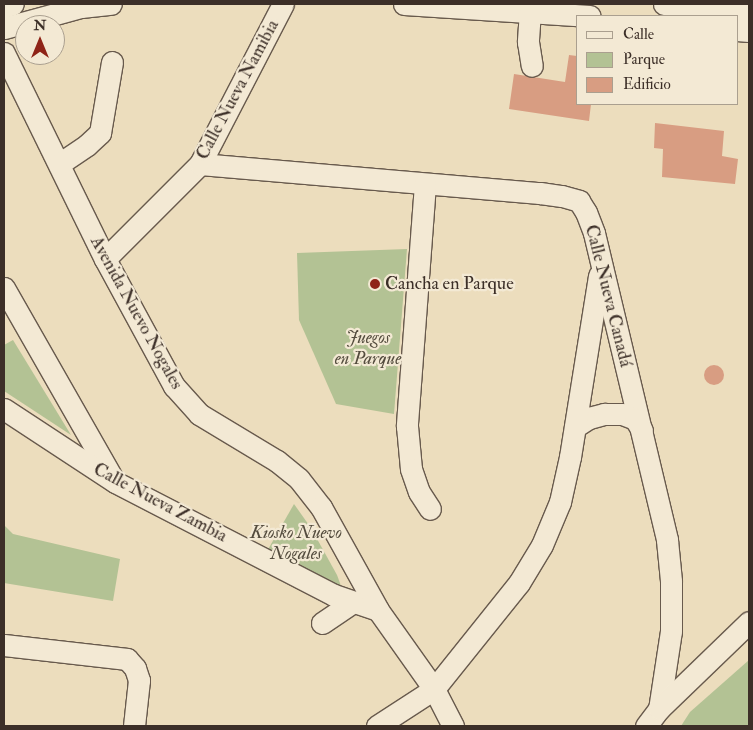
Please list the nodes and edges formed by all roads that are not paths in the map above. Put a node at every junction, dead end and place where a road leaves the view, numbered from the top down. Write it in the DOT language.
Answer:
graph roads {
  1 [pos="13,4"];
  2 [pos="111,4"];
  3 [pos="283,4"];
  4 [pos="404,4"];
  5 [pos="678,4"];
  6 [pos="4,7"];
  7 [pos="50,9"];
  8 [pos="530,11"];
  9 [pos="749,11"];
  10 [pos="578,15"];
  11 [pos="4,28"];
  12 [pos="4,53"];
  13 [pos="112,62"];
  14 [pos="532,66"];
  15 [pos="58,164"];
  16 [pos="200,164"];
  17 [pos="425,184"];
  18 [pos="104,259"];
  19 [pos="601,267"];
  20 [pos="4,288"];
  21 [pos="4,409"];
  22 [pos="575,427"];
  23 [pos="642,430"];
  24 [pos="114,482"];
  25 [pos="430,509"];
  26 [pos="353,602"];
  27 [pos="378,610"];
  28 [pos="322,622"];
  29 [pos="749,622"];
  30 [pos="4,644"];
  31 [pos="434,690"];
  32 [pos="659,709"];
  33 [pos="134,726"];
  34 [pos="377,726"];
  35 [pos="453,726"];
  36 [pos="646,726"];
  1 -- 6 [label="street"];
  2 -- 7 [label="street"];
  3 -- 16 [label="street, Calle Nueva Namibia"];
  4 -- 8 [label="street"];
  5 -- 9 [label="street"];
  7 -- 11 [label="street"];
  8 -- 10 [label="street"];
  8 -- 14 [label="street"];
  12 -- 15 [label="street, Avenida Nuevo Nogales"];
  13 -- 15 [label="street"];
  15 -- 18 [label="street, Avenida Nuevo Nogales"];
  16 -- 17 [label="street, Calle Nueva Canadá"];
  16 -- 18 [label="street, Calle Nueva Namibia"];
  17 -- 19 [label="street, Calle Nueva Canadá"];
  17 -- 25 [label="street"];
  18 -- 27 [label="street, Avenida Nuevo Nogales"];
  19 -- 22 [label="street"];
  19 -- 23 [label="street, Calle Nueva Canadá"];
  20 -- 24 [label="street"];
  21 -- 24 [label="street, Calle Nueva Zambia"];
  22 -- 23 [label="street"];
  22 -- 31 [label="street"];
  23 -- 32 [label="street, Calle Nueva Canadá"];
  24 -- 26 [label="street, Calle Nueva Zambia"];
  26 -- 27 [label="street, Calle Nueva Zambia"];
  26 -- 28 [label="street"];
  27 -- 31 [label="street, Avenida Nuevo Nogales"];
  29 -- 32 [label="street"];
  30 -- 33 [label="street"];
  31 -- 34 [label="street"];
  31 -- 35 [label="street, Avenida Nuevo Nogales"];
  32 -- 36 [label="street"];
}
